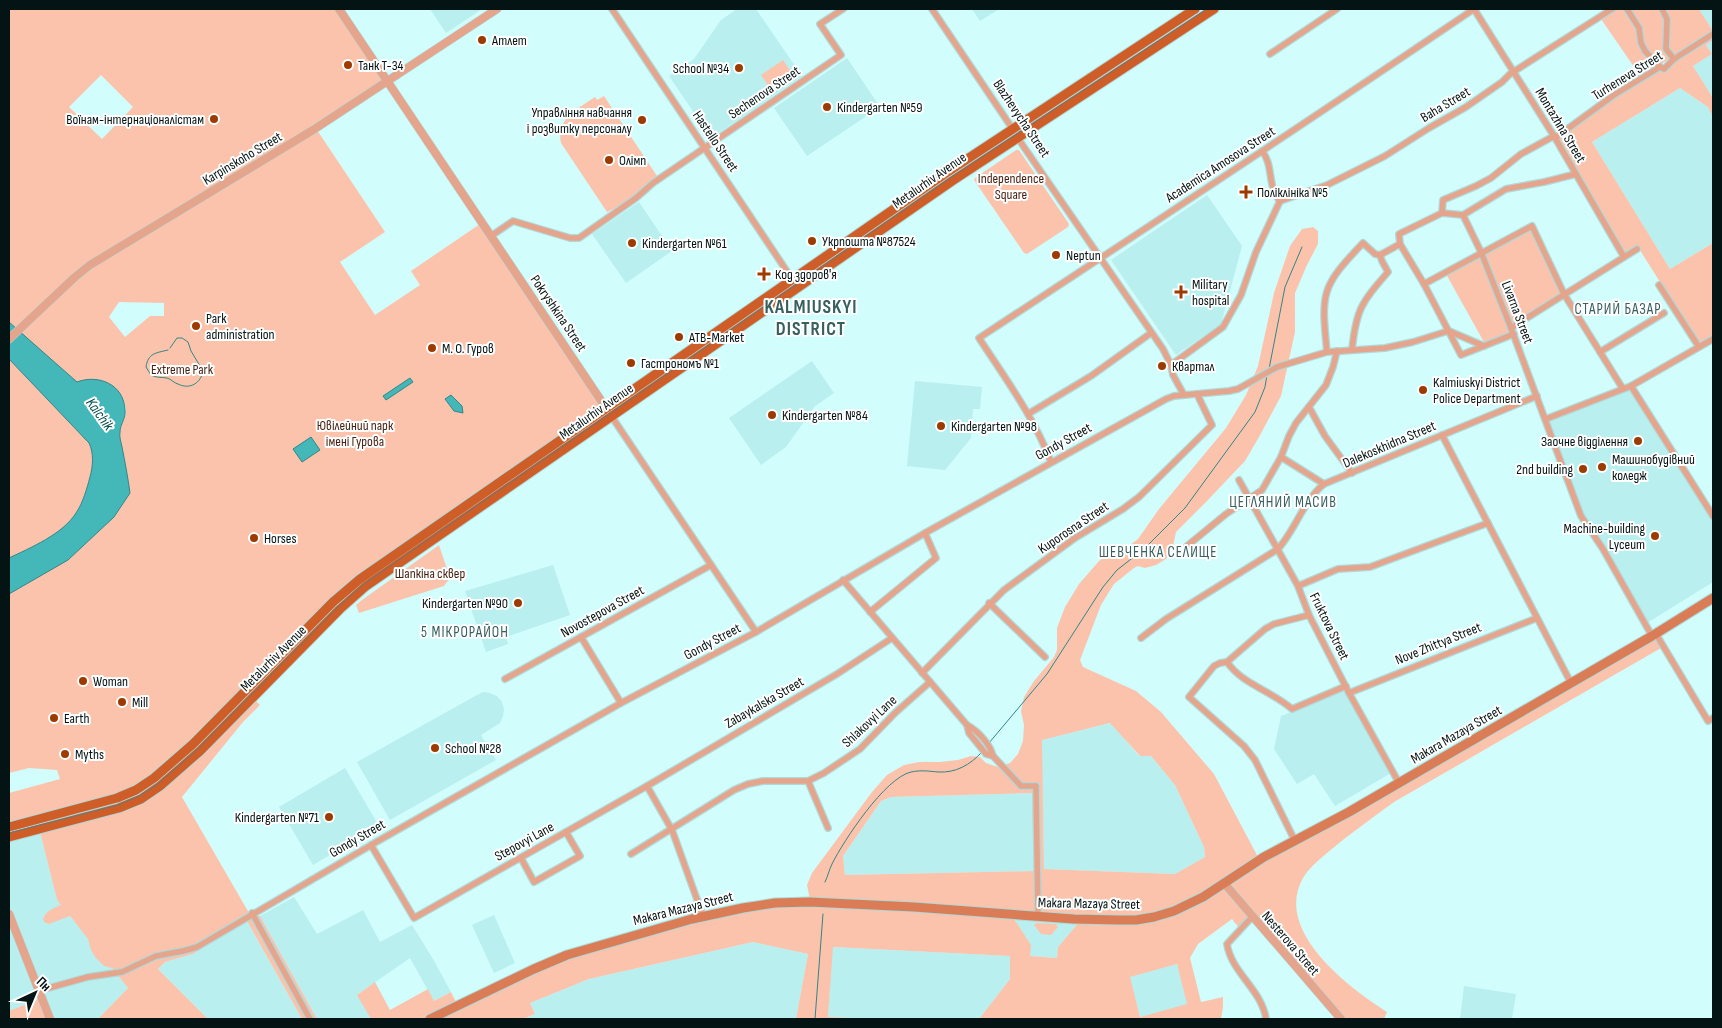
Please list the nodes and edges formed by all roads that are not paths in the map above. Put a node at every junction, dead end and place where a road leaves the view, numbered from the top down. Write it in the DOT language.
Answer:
graph roads {
  1 [pos="339,9"];
  2 [pos="497,9"];
  3 [pos="612,9"];
  4 [pos="843,9"];
  5 [pos="932,9"];
  6 [pos="1214,9"];
  7 [pos="1338,9"];
  8 [pos="1474,9"];
  9 [pos="1612,9"];
  10 [pos="1628,9"];
  11 [pos="1662,9"];
  12 [pos="1192,10"];
  13 [pos="1196,20"];
  14 [pos="1713,34"];
  15 [pos="1270,54"];
  16 [pos="1674,59"];
  17 [pos="1660,68"];
  18 [pos="1514,72"];
  19 [pos="387,82"];
  20 [pos="1012,128"];
  21 [pos="1018,137"];
  22 [pos="1554,137"];
  23 [pos="704,147"];
  24 [pos="1262,151"];
  25 [pos="1576,174"];
  26 [pos="1280,201"];
  27 [pos="1442,213"];
  28 [pos="1463,215"];
  29 [pos="491,236"];
  30 [pos="1400,244"];
  31 [pos="1637,249"];
  32 [pos="1481,252"];
  33 [pos="1380,255"];
  34 [pos="1624,257"];
  35 [pos="1100,258"];
  36 [pos="792,279"];
  37 [pos="1424,284"];
  38 [pos="1659,285"];
  39 [pos="798,288"];
  40 [pos="1564,294"];
  41 [pos="1664,313"];
  42 [pos="1511,328"];
  43 [pos="1448,330"];
  44 [pos="1151,333"];
  45 [pos="1514,334"];
  46 [pos="9,339"];
  47 [pos="1713,339"];
  48 [pos="1484,346"];
  49 [pos="1699,347"];
  50 [pos="1352,350"];
  51 [pos="1337,351"];
  52 [pos="1328,352"];
  53 [pos="1600,352"];
  54 [pos="1171,365"];
  55 [pos="1631,386"];
  56 [pos="1623,389"];
  57 [pos="1197,394"];
  58 [pos="1184,395"];
  59 [pos="1537,396"];
  60 [pos="1309,407"];
  61 [pos="606,408"];
  62 [pos="1028,414"];
  63 [pos="612,417"];
  64 [pos="1546,419"];
  65 [pos="1442,435"];
  66 [pos="1281,457"];
  67 [pos="1051,462"];
  68 [pos="1352,473"];
  69 [pos="1239,480"];
  70 [pos="1324,484"];
  71 [pos="1249,499"];
  72 [pos="1713,516"];
  73 [pos="1488,523"];
  74 [pos="925,532"];
  75 [pos="1187,546"];
  76 [pos="1278,549"];
  77 [pos="711,565"];
  78 [pos="843,580"];
  79 [pos="1298,586"];
  80 [pos="1713,598"];
  81 [pos="989,603"];
  82 [pos="870,612"];
  83 [pos="1309,615"];
  84 [pos="1537,618"];
  85 [pos="756,632"];
  86 [pos="1654,635"];
  87 [pos="581,637"];
  88 [pos="892,638"];
  89 [pos="1141,638"];
  90 [pos="1045,657"];
  91 [pos="1226,662"];
  92 [pos="922,672"];
  93 [pos="506,680"];
  94 [pos="930,682"];
  95 [pos="1571,683"];
  96 [pos="1346,686"];
  97 [pos="1349,693"];
  98 [pos="621,703"];
  99 [pos="1711,719"];
  100 [pos="982,744"];
  101 [pos="993,756"];
  102 [pos="808,780"];
  103 [pos="1399,783"];
  104 [pos="647,786"];
  105 [pos="9,827"];
  106 [pos="828,828"];
  107 [pos="672,830"];
  108 [pos="566,832"];
  109 [pos="9,837"];
  110 [pos="1294,841"];
  111 [pos="371,845"];
  112 [pos="631,854"];
  113 [pos="521,858"];
  114 [pos="1224,883"];
  115 [pos="252,913"];
  116 [pos="9,914"];
  117 [pos="703,916"];
  118 [pos="1038,916"];
  119 [pos="1252,917"];
  120 [pos="38,990"];
  121 [pos="50,1019"];
  122 [pos="310,1019"];
  123 [pos="430,1019"];
  124 [pos="1266,1019"];
  125 [pos="1341,1019"];
  1 -- 19 [label="street, Pokryshkina Street"];
  2 -- 19 [label="street, Karpinskoho Street"];
  3 -- 23 [label="street, Hastello Street"];
  4 -- 23 [label="street, Sechenova Street"];
  5 -- 20 [label="street, Blazhevycha Street"];
  6 -- 13 [label="main road, Metalurhiv Avenue"];
  7 -- 15 [label="street"];
  8 -- 18 [label="street, Montazhna Street"];
  8 -- 24 [label="street, Academica Amosova Street"];
  9 -- 18 [label="street, Baha Street"];
  10 -- 17 [label="street"];
  11 -- 16 [label="street"];
  12 -- 13 [label="main road"];
  12 -- 20 [label="main road, Metalurhiv Avenue"];
  13 -- 21 [label="main road, Metalurhiv Avenue"];
  14 -- 16 [label="street, Turheneva Street"];
  16 -- 17 [label="street, Turheneva Street"];
  17 -- 22 [label="street, Turheneva Street"];
  18 -- 22 [label="street, Montazhna Street"];
  18 -- 26 [label="street, Baha Street"];
  19 -- 29 [label="street, Pokryshkina Street"];
  19 -- 46 [label="street, Karpinskoho Street"];
  20 -- 21 [label="main road, Blazhevycha Street"];
  20 -- 36 [label="main road, Metalurhiv Avenue"];
  21 -- 35 [label="street, Blazhevycha Street"];
  21 -- 39 [label="main road, Metalurhiv Avenue"];
  22 -- 25 [label="street, Montazhna Street"];
  22 -- 27 [label="street, Turheneva Street"];
  23 -- 29 [label="street, Sechenova Street"];
  23 -- 36 [label="street, Hastello Street"];
  24 -- 26 [label="street"];
  24 -- 35 [label="street, Academica Amosova Street"];
  25 -- 28 [label="street"];
  25 -- 34 [label="street, Montazhna Street"];
  26 -- 54 [label="street"];
  27 -- 28 [label="street"];
  27 -- 30 [label="street"];
  28 -- 32 [label="street, Livarna Street"];
  29 -- 61 [label="street, Pokryshkina Street"];
  30 -- 33 [label="street"];
  30 -- 37 [label="street"];
  31 -- 34 [label="street"];
  32 -- 37 [label="street"];
  32 -- 40 [label="street"];
  32 -- 42 [label="street, Livarna Street"];
  33 -- 50 [label="street"];
  33 -- 52 [label="street"];
  34 -- 40 [label="street"];
  35 -- 44 [label="street, Blazhevycha Street"];
  35 -- 62 [label="street, Academica Amosova Street"];
  36 -- 39 [label="main road, Hastello Street"];
  36 -- 61 [label="main road, Metalurhiv Avenue"];
  37 -- 43 [label="street"];
  38 -- 49 [label="street"];
  39 -- 63 [label="main road, Metalurhiv Avenue"];
  40 -- 42 [label="street"];
  40 -- 53 [label="street"];
  41 -- 53 [label="street"];
  42 -- 45 [label="street, Livarna Street"];
  43 -- 48 [label="street"];
  43 -- 48 [label="street"];
  43 -- 50 [label="street, Gondy Street"];
  44 -- 54 [label="street, Blazhevycha Street"];
  44 -- 62 [label="street"];
  45 -- 48 [label="street"];
  45 -- 59 [label="street, Livarna Street"];
  47 -- 49 [label="street"];
  49 -- 55 [label="street"];
  50 -- 51 [label="street, Gondy Street"];
  51 -- 52 [label="street, Gondy Street"];
  51 -- 60 [label="street"];
  52 -- 57 [label="street, Gondy Street"];
  53 -- 56 [label="street"];
  54 -- 58 [label="street, Blazhevycha Street"];
  55 -- 56 [label="street"];
  55 -- 72 [label="street"];
  56 -- 64 [label="street"];
  57 -- 58 [label="street, Gondy Street"];
  57 -- 81 [label="street, Kuporosna Street"];
  58 -- 67 [label="street, Gondy Street"];
  59 -- 64 [label="street, Livarna Street"];
  59 -- 65 [label="street, Dalekoskhidna Street"];
  60 -- 66 [label="street"];
  60 -- 68 [label="street"];
  61 -- 63 [label="main road, Pokryshkina Street"];
  61 -- 105 [label="main road, Metalurhiv Avenue"];
  62 -- 67 [label="street"];
  63 -- 77 [label="street, Pokryshkina Street"];
  63 -- 109 [label="main road, Metalurhiv Avenue"];
  64 -- 86 [label="street, Livarna Street"];
  65 -- 68 [label="street, Dalekoskhidna Street"];
  65 -- 73 [label="street"];
  66 -- 70 [label="street"];
  66 -- 71 [label="street"];
  67 -- 74 [label="street, Gondy Street"];
  68 -- 70 [label="street, Dalekoskhidna Street"];
  69 -- 71 [label="street, Fruktova Street"];
  70 -- 76 [label="street, Dalekoskhidna Street"];
  71 -- 75 [label="street"];
  71 -- 76 [label="street, Fruktova Street"];
  73 -- 79 [label="street"];
  73 -- 84 [label="street"];
  74 -- 78 [label="street, Gondy Street"];
  74 -- 82 [label="street"];
  76 -- 79 [label="street, Fruktova Street"];
  76 -- 89 [label="street"];
  77 -- 85 [label="street, Pokryshkina Street"];
  77 -- 87 [label="street, Novostepova Street"];
  78 -- 82 [label="street"];
  78 -- 85 [label="street, Gondy Street"];
  79 -- 83 [label="street, Fruktova Street"];
  80 -- 86 [label="main road, Makara Mazaya Street"];
  81 -- 90 [label="street"];
  81 -- 92 [label="street, Kuporosna Street"];
  82 -- 88 [label="street"];
  83 -- 91 [label="street"];
  83 -- 96 [label="street, Fruktova Street"];
  84 -- 95 [label="street"];
  84 -- 97 [label="street, Nove Zhittya Street"];
  85 -- 98 [label="street, Gondy Street"];
  86 -- 95 [label="main road, Makara Mazaya Street"];
  86 -- 99 [label="street, Livarna Street"];
  87 -- 93 [label="street, Novostepova Street"];
  87 -- 98 [label="street"];
  88 -- 92 [label="street"];
  88 -- 104 [label="street, Zabaykalska Street"];
  91 -- 96 [label="street"];
  91 -- 110 [label="street"];
  92 -- 94 [label="street"];
  94 -- 100 [label="street"];
  94 -- 102 [label="street, Shlakovyi Lane"];
  95 -- 103 [label="main road, Makara Mazaya Street"];
  96 -- 97 [label="street, Fruktova Street"];
  97 -- 103 [label="street, Fruktova Street"];
  98 -- 111 [label="street, Gondy Street"];
  100 -- 101 [label="street"];
  100 -- 101 [label="street"];
  101 -- 118 [label="street"];
  102 -- 106 [label="street"];
  102 -- 107 [label="street, Shlakovyi Lane"];
  103 -- 110 [label="main road, Makara Mazaya Street"];
  104 -- 107 [label="street"];
  104 -- 108 [label="street, Stepovyi Lane"];
  107 -- 112 [label="street, Shlakovyi Lane"];
  107 -- 117 [label="street"];
  108 -- 113 [label="street, Stepovyi Lane"];
  108 -- 113 [label="street"];
  110 -- 114 [label="main road, Makara Mazaya Street"];
  111 -- 113 [label="street, Stepovyi Lane"];
  111 -- 115 [label="street, Gondy Street"];
  114 -- 118 [label="main road, Makara Mazaya Street"];
  114 -- 119 [label="street, Nesterova Street"];
  115 -- 120 [label="street, Gondy Street"];
  115 -- 122 [label="street"];
  116 -- 120 [label="street"];
  117 -- 118 [label="main road, Makara Mazaya Street"];
  117 -- 123 [label="main road, Makara Mazaya Street"];
  119 -- 124 [label="street"];
  119 -- 125 [label="street, Nesterova Street"];
  120 -- 121 [label="street"];
}
